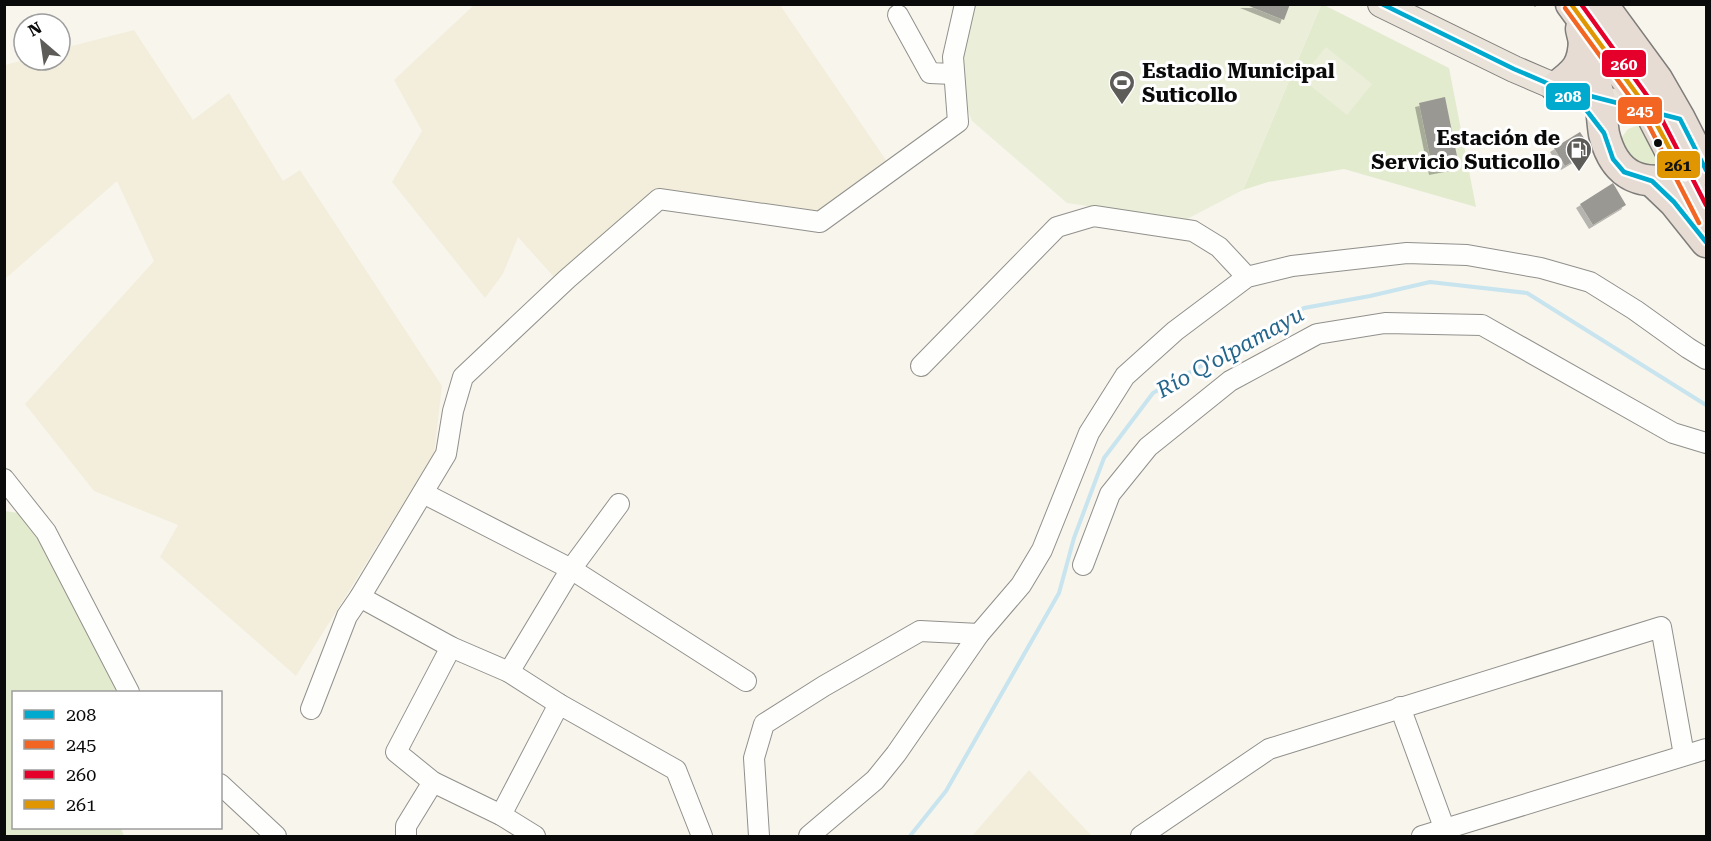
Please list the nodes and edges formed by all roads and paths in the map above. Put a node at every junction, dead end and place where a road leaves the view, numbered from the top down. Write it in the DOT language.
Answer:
graph roads {
  1 [pos="964,4"];
  2 [pos="1381,4"];
  3 [pos="898,15"];
  4 [pos="1584,16"];
  5 [pos="953,74"];
  6 [pos="1556,87"];
  7 [pos="1600,99"];
  8 [pos="1650,111"];
  9 [pos="1680,118"];
  10 [pos="1604,133"];
  11 [pos="1701,172"];
  12 [pos="1652,181"];
  13 [pos="1707,220"];
  14 [pos="1707,242"];
  15 [pos="1247,277"];
  16 [pos="1707,359"];
  17 [pos="921,366"];
  18 [pos="1707,443"];
  19 [pos="4,479"];
  20 [pos="423,493"];
  21 [pos="14,501"];
  22 [pos="619,504"];
  23 [pos="1083,565"];
  24 [pos="571,568"];
  25 [pos="360,597"];
  26 [pos="980,634"];
  27 [pos="451,647"];
  28 [pos="509,672"];
  29 [pos="746,681"];
  30 [pos="128,691"];
  31 [pos="559,704"];
  32 [pos="1400,707"];
  33 [pos="311,709"];
  34 [pos="1707,749"];
  35 [pos="1684,755"];
  36 [pos="433,782"];
  37 [pos="222,786"];
  38 [pos="501,815"];
  39 [pos="1444,830"];
  40 [pos="276,837"];
  41 [pos="406,837"];
  42 [pos="535,837"];
  43 [pos="702,837"];
  44 [pos="759,837"];
  45 [pos="809,837"];
  46 [pos="1141,837"];
  47 [pos="1422,837"];
  1 -- 5 [label="street"];
  2 -- 6 [label="main road"];
  3 -- 5 [label="street"];
  4 -- 6 [label="highway"];
  4 -- 7 [label="highway"];
  4 -- 8 [label="highway"];
  4 -- 9 [label="highway"];
  5 -- 20 [label="street"];
  6 -- 7 [label="main road"];
  6 -- 10 [label="main road"];
  7 -- 8 [label="main road"];
  7 -- 10 [label="highway"];
  8 -- 9 [label="main road"];
  8 -- 11 [label="highway"];
  9 -- 11 [label="highway"];
  10 -- 12 [label="highway"];
  11 -- 12 [label="highway"];
  11 -- 13 [label="highway"];
  12 -- 14 [label="highway"];
  15 -- 16 [label="street"];
  15 -- 17 [label="street"];
  15 -- 26 [label="street"];
  18 -- 23 [label="street"];
  19 -- 21 [label="street"];
  20 -- 24 [label="street"];
  20 -- 25 [label="street"];
  21 -- 30 [label="street"];
  22 -- 24 [label="street"];
  24 -- 28 [label="street"];
  24 -- 29 [label="street"];
  25 -- 27 [label="street"];
  25 -- 33 [label="street"];
  26 -- 44 [label="street"];
  26 -- 45 [label="street"];
  27 -- 28 [label="street"];
  27 -- 36 [label="street"];
  28 -- 31 [label="street"];
  31 -- 38 [label="street"];
  31 -- 43 [label="street"];
  32 -- 35 [label="street"];
  32 -- 39 [label="street"];
  32 -- 46 [label="street"];
  34 -- 35 [label="street"];
  35 -- 39 [label="street"];
  36 -- 38 [label="street"];
  36 -- 41 [label="street"];
  37 -- 40 [label="street"];
  38 -- 42 [label="street"];
  39 -- 47 [label="street"];
}
